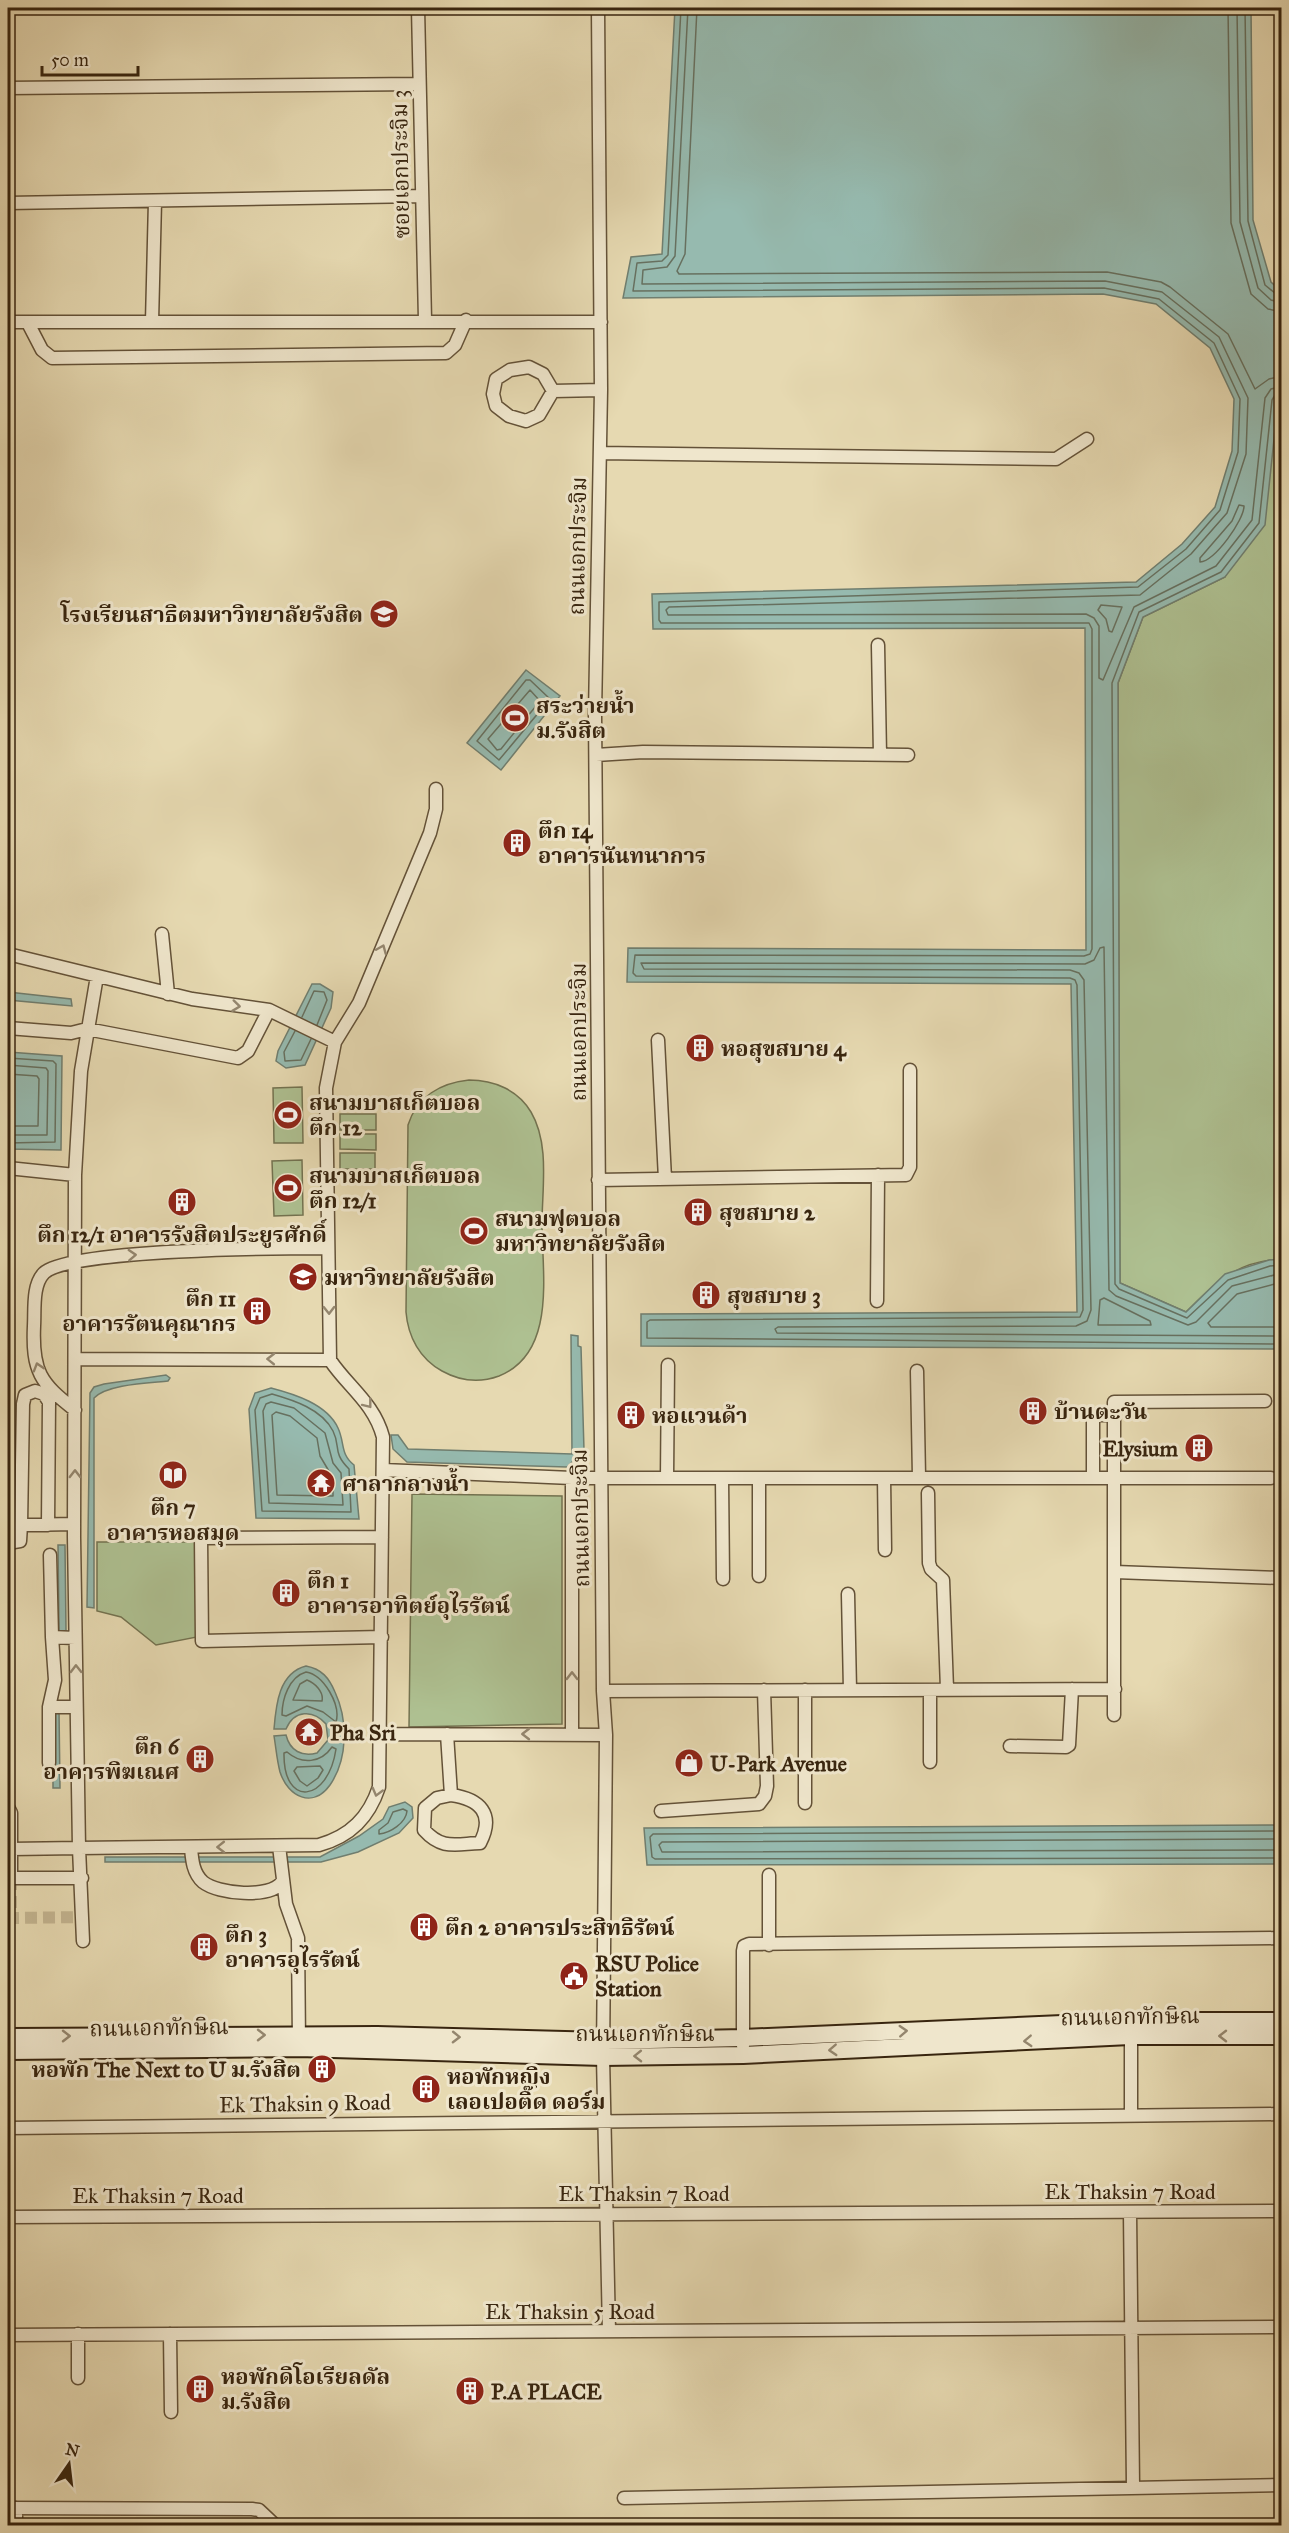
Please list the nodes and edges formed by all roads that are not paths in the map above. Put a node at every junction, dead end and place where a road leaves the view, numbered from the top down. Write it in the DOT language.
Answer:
graph roads {
  1 [pos="418,8"];
  2 [pos="598,8"];
  3 [pos="419,84"];
  4 [pos="8,88"];
  5 [pos="421,196"];
  6 [pos="155,201"];
  7 [pos="8,203"];
  8 [pos="425,320"];
  9 [pos="466,320"];
  10 [pos="8,322"];
  11 [pos="28,322"];
  12 [pos="152,322"];
  13 [pos="601,322"];
  14 [pos="601,390"];
  15 [pos="553,391"];
  16 [pos="1087,439"];
  17 [pos="600,453"];
  18 [pos="878,645"];
  19 [pos="596,755"];
  20 [pos="880,755"];
  21 [pos="908,755"];
  22 [pos="436,789"];
  23 [pos="162,934"];
  24 [pos="8,954"];
  25 [pos="97,976"];
  26 [pos="168,994"];
  27 [pos="274,1013"];
  28 [pos="8,1028"];
  29 [pos="87,1029"];
  30 [pos="658,1040"];
  31 [pos="335,1042"];
  32 [pos="910,1070"];
  33 [pos="8,1168"];
  34 [pos="75,1175"];
  35 [pos="878,1175"];
  36 [pos="664,1179"];
  37 [pos="598,1180"];
  38 [pos="328,1248"];
  39 [pos="74,1261"];
  40 [pos="877,1301"];
  41 [pos="75,1359"];
  42 [pos="330,1360"];
  43 [pos="668,1365"];
  44 [pos="917,1371"];
  45 [pos="1265,1401"];
  46 [pos="75,1410"];
  47 [pos="1113,1415"];
  48 [pos="383,1470"];
  49 [pos="920,1477"];
  50 [pos="1093,1477"];
  51 [pos="1112,1477"];
  52 [pos="572,1478"];
  53 [pos="601,1478"];
  54 [pos="667,1478"];
  55 [pos="722,1478"];
  56 [pos="759,1478"];
  57 [pos="884,1478"];
  58 [pos="1271,1478"];
  59 [pos="928,1493"];
  60 [pos="74,1524"];
  61 [pos="21,1525"];
  62 [pos="48,1525"];
  63 [pos="382,1537"];
  64 [pos="8,1543"];
  65 [pos="885,1550"];
  66 [pos="50,1555"];
  67 [pos="1115,1572"];
  68 [pos="759,1576"];
  69 [pos="1281,1578"];
  70 [pos="723,1579"];
  71 [pos="848,1594"];
  72 [pos="52,1637"];
  73 [pos="382,1637"];
  74 [pos="75,1638"];
  75 [pos="930,1689"];
  76 [pos="947,1689"];
  77 [pos="1072,1689"];
  78 [pos="1115,1689"];
  79 [pos="603,1690"];
  80 [pos="764,1690"];
  81 [pos="806,1690"];
  82 [pos="850,1690"];
  83 [pos="49,1707"];
  84 [pos="76,1707"];
  85 [pos="1114,1715"];
  86 [pos="381,1734"];
  87 [pos="447,1734"];
  88 [pos="572,1734"];
  89 [pos="606,1735"];
  90 [pos="1010,1746"];
  91 [pos="930,1762"];
  92 [pos="49,1763"];
  93 [pos="451,1795"];
  94 [pos="805,1803"];
  95 [pos="8,1807"];
  96 [pos="661,1811"];
  97 [pos="79,1848"];
  98 [pos="11,1849"];
  99 [pos="192,1855"];
  100 [pos="280,1856"];
  101 [pos="769,1875"];
  102 [pos="82,1878"];
  103 [pos="282,1882"];
  104 [pos="1281,1938"];
  105 [pos="83,1941"];
  106 [pos="769,1945"];
  107 [pos="1281,2020"];
  108 [pos="1131,2028"];
  109 [pos="1281,2036"];
  110 [pos="8,2037"];
  111 [pos="299,2042"];
  112 [pos="743,2046"];
  113 [pos="603,2049"];
  114 [pos="8,2051"];
  115 [pos="1281,2114"];
  116 [pos="1131,2115"];
  117 [pos="604,2120"];
  118 [pos="8,2128"];
  119 [pos="1281,2211"];
  120 [pos="1130,2212"];
  121 [pos="607,2215"];
  122 [pos="8,2217"];
  123 [pos="1281,2327"];
  124 [pos="1132,2328"];
  125 [pos="609,2331"];
  126 [pos="78,2334"];
  127 [pos="170,2334"];
  128 [pos="8,2335"];
  129 [pos="78,2378"];
  130 [pos="171,2412"];
  131 [pos="1281,2485"];
  132 [pos="1133,2486"];
  133 [pos="624,2498"];
  134 [pos="12,2508"];
  135 [pos="16,2526"];
  136 [pos="276,2526"];
  1 -- 3 [label="street, ซอยเอกประจิม 3"];
  2 -- 13 [label="street, ถนนเอกประจิม"];
  3 -- 4 [label="street"];
  3 -- 5 [label="street, ซอยเอกประจิม 3"];
  5 -- 6 [label="street"];
  5 -- 8 [label="street, ซอยเอกประจิม 3"];
  6 -- 7 [label="street"];
  6 -- 12 [label="street"];
  8 -- 9 [label="street"];
  8 -- 12 [label="street"];
  9 -- 11 [label="street"];
  9 -- 13 [label="street"];
  10 -- 11 [label="street"];
  11 -- 12 [label="street"];
  13 -- 14 [label="street, ถนนเอกประจิม"];
  14 -- 15 [label="street"];
  14 -- 17 [label="street, ถนนเอกประจิม"];
  15 -- 15 [label="street"];
  16 -- 17 [label="street"];
  17 -- 19 [label="street, ถนนเอกประจิม"];
  18 -- 20 [label="street"];
  19 -- 20 [label="street"];
  19 -- 37 [label="street, ถนนเอกประจิม"];
  20 -- 21 [label="street"];
  31 -- 22 [label="street, one-way"];
  23 -- 26 [label="street"];
  24 -- 25 [label="street"];
  25 -- 26 [label="street"];
  25 -- 29 [label="street"];
  26 -- 27 [label="street, one-way"];
  27 -- 29 [label="street"];
  27 -- 31 [label="street"];
  28 -- 29 [label="street"];
  29 -- 34 [label="street"];
  30 -- 36 [label="street"];
  31 -- 38 [label="street"];
  32 -- 35 [label="street"];
  33 -- 34 [label="street"];
  34 -- 39 [label="street"];
  35 -- 36 [label="street"];
  35 -- 40 [label="street"];
  36 -- 37 [label="street"];
  37 -- 53 [label="street, ถนนเอกประจิม"];
  39 -- 38 [label="street, one-way"];
  38 -- 42 [label="street, one-way"];
  39 -- 41 [label="street"];
  46 -- 39 [label="street, one-way"];
  42 -- 41 [label="street, one-way"];
  41 -- 46 [label="street"];
  42 -- 48 [label="street, one-way"];
  43 -- 54 [label="street"];
  44 -- 49 [label="street"];
  45 -- 47 [label="street"];
  60 -- 46 [label="street, one-way"];
  47 -- 50 [label="street"];
  47 -- 51 [label="street"];
  48 -- 52 [label="street"];
  48 -- 63 [label="street"];
  49 -- 50 [label="street"];
  49 -- 57 [label="street"];
  50 -- 51 [label="street"];
  51 -- 58 [label="street"];
  51 -- 67 [label="street"];
  52 -- 53 [label="street"];
  88 -- 52 [label="street, one-way"];
  53 -- 54 [label="street"];
  53 -- 79 [label="street, ถนนเอกประจิม"];
  54 -- 55 [label="street"];
  55 -- 56 [label="street"];
  55 -- 70 [label="street"];
  56 -- 57 [label="street"];
  56 -- 68 [label="street"];
  57 -- 65 [label="street"];
  59 -- 76 [label="street"];
  60 -- 62 [label="street"];
  60 -- 74 [label="street"];
  61 -- 62 [label="street"];
  61 -- 62 [label="street"];
  61 -- 64 [label="street"];
  63 -- 73 [label="street"];
  63 -- 73 [label="street"];
  66 -- 72 [label="street"];
  67 -- 69 [label="street"];
  67 -- 78 [label="street"];
  71 -- 82 [label="street"];
  72 -- 74 [label="street"];
  72 -- 83 [label="street"];
  73 -- 86 [label="street"];
  84 -- 74 [label="street, one-way"];
  75 -- 76 [label="street"];
  75 -- 82 [label="street"];
  75 -- 91 [label="street"];
  76 -- 77 [label="street"];
  77 -- 78 [label="street"];
  77 -- 90 [label="street"];
  78 -- 85 [label="street"];
  79 -- 80 [label="street"];
  79 -- 89 [label="street, ถนนเอกประจิม"];
  80 -- 81 [label="street"];
  80 -- 96 [label="street"];
  81 -- 82 [label="street"];
  81 -- 94 [label="street"];
  83 -- 84 [label="street"];
  83 -- 92 [label="street"];
  84 -- 97 [label="street"];
  86 -- 87 [label="street"];
  86 -- 100 [label="street, one-way"];
  88 -- 87 [label="street, one-way"];
  87 -- 93 [label="street"];
  88 -- 89 [label="street"];
  89 -- 113 [label="street, ถนนเอกประจิม"];
  93 -- 93 [label="street"];
  95 -- 98 [label="street"];
  97 -- 98 [label="street"];
  97 -- 99 [label="street"];
  97 -- 102 [label="street"];
  98 -- 102 [label="street"];
  100 -- 99 [label="street, one-way"];
  99 -- 103 [label="street"];
  100 -- 103 [label="street"];
  101 -- 106 [label="street"];
  102 -- 105 [label="street"];
  103 -- 111 [label="street"];
  104 -- 106 [label="street"];
  106 -- 112 [label="street"];
  107 -- 108 [label="street, ถนนเอกทักษิณ"];
  109 -- 108 [label="street, ถนนเอกทักษิณ, one-way"];
  108 -- 112 [label="street, ถนนเอกทักษิณ"];
  108 -- 116 [label="street"];
  110 -- 111 [label="street, ถนนเอกทักษิณ, one-way"];
  111 -- 113 [label="street, ถนนเอกทักษิณ"];
  111 -- 114 [label="street, ถนนเอกทักษิณ"];
  112 -- 113 [label="street, ถนนเอกทักษิณ"];
  113 -- 117 [label="street, ถนนเอกประจิม"];
  115 -- 116 [label="street, Ek Thaksin 9 Road"];
  116 -- 117 [label="street, Ek Thaksin 9 Road"];
  117 -- 118 [label="street, Ek Thaksin 9 Road"];
  117 -- 121 [label="street, ถนนเอกประจิม"];
  119 -- 120 [label="street, Ek Thaksin 7 Road"];
  120 -- 121 [label="street, Ek Thaksin 7 Road"];
  120 -- 124 [label="street"];
  121 -- 122 [label="street, Ek Thaksin 7 Road"];
  121 -- 125 [label="street, ถนนเอกประจิม"];
  123 -- 124 [label="street, Ek Thaksin 5 Road"];
  124 -- 125 [label="street, Ek Thaksin 5 Road"];
  124 -- 132 [label="street"];
  125 -- 127 [label="street, Ek Thaksin 5 Road"];
  126 -- 127 [label="street, Ek Thaksin 5 Road"];
  126 -- 128 [label="street, Ek Thaksin 5 Road"];
  126 -- 129 [label="street"];
  127 -- 130 [label="street"];
  131 -- 132 [label="street"];
  132 -- 133 [label="street"];
  134 -- 135 [label="street"];
  134 -- 136 [label="street"];
}
